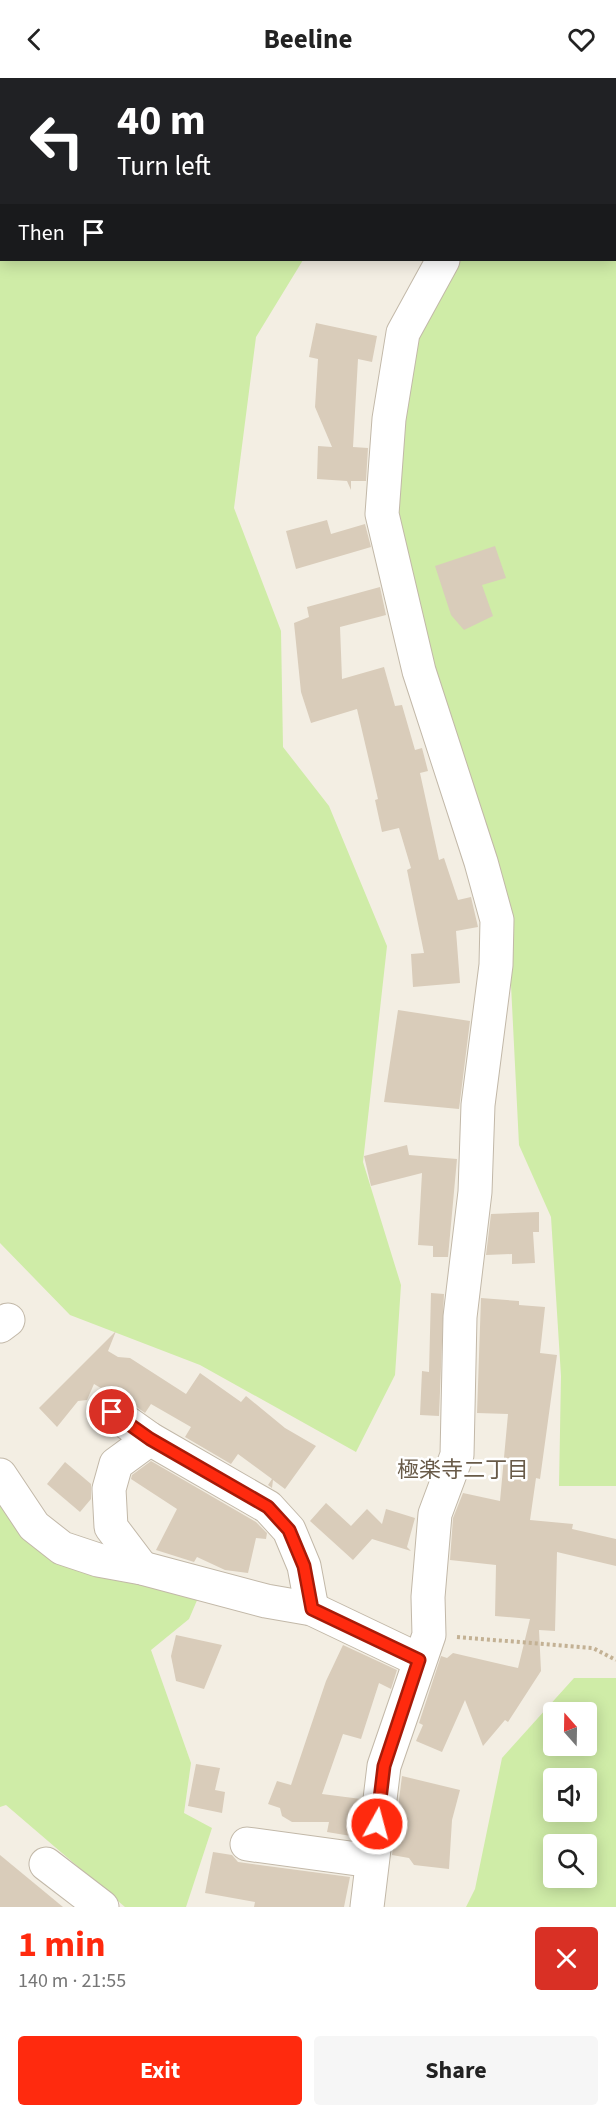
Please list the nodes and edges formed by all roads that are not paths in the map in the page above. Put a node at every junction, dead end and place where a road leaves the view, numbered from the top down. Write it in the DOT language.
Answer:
graph roads {
  1 [pos="442,261"];
  2 [pos="112,1412"];
  3 [pos="150,1439"];
  4 [pos="0,1475"];
  5 [pos="142,1568"];
  6 [pos="312,1609"];
  7 [pos="424,1647"];
  8 [pos="247,1844"];
  9 [pos="372,1861"];
  10 [pos="46,1864"];
  11 [pos="102,1907"];
  12 [pos="367,1907"];
  1 -- 7 [label="street"];
  2 -- 3 [label="street"];
  3 -- 5 [label="street"];
  3 -- 6 [label="street"];
  4 -- 5 [label="street"];
  5 -- 6 [label="street"];
  6 -- 7 [label="street"];
  7 -- 9 [label="street"];
  8 -- 9 [label="street"];
  9 -- 12 [label="street"];
  10 -- 11 [label="street"];
}
